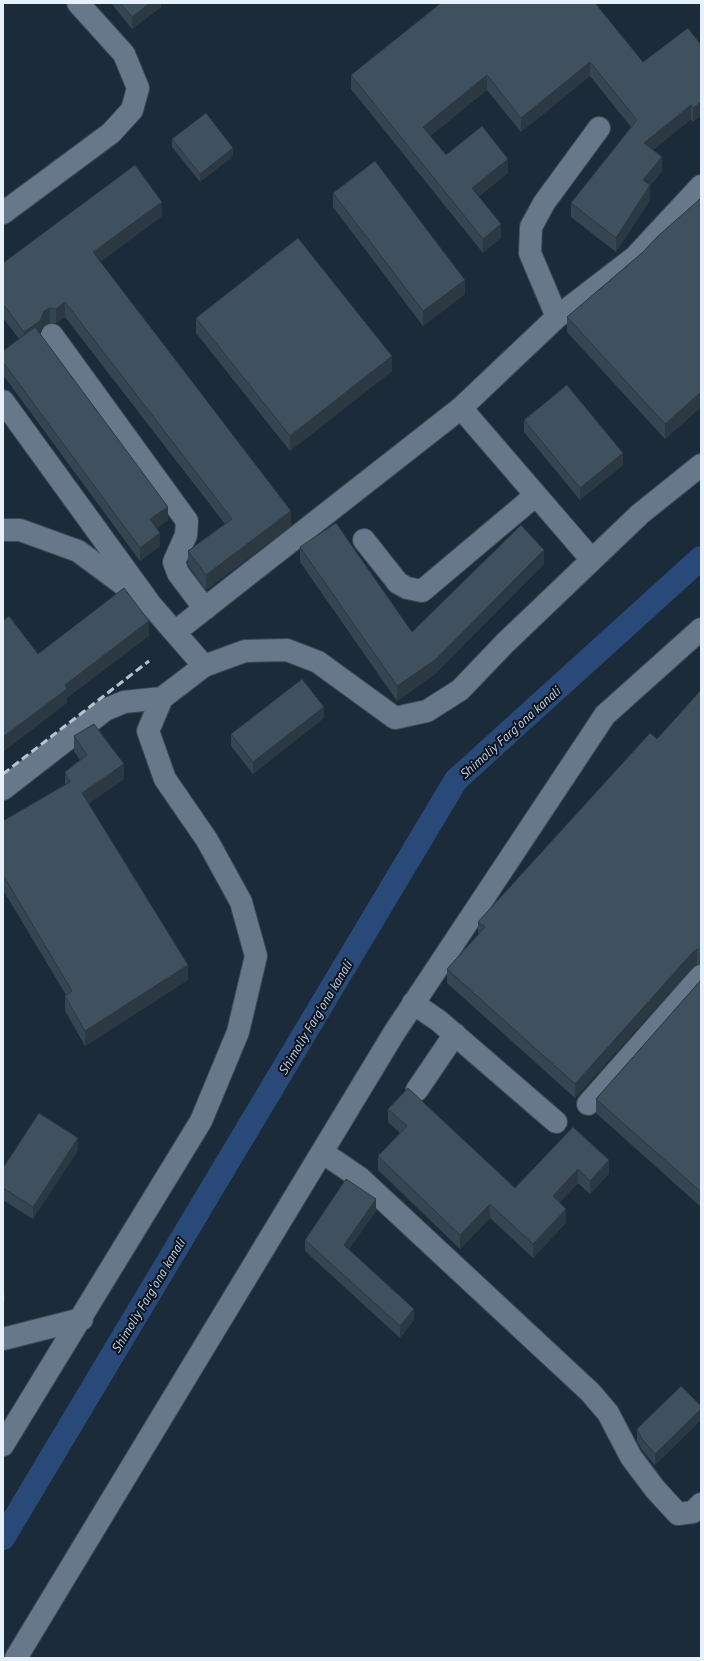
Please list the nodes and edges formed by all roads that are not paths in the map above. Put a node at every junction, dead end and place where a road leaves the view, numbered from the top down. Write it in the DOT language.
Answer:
graph roads {
  1 [pos="78,3"];
  2 [pos="599,128"];
  3 [pos="701,186"];
  4 [pos="3,213"];
  5 [pos="556,317"];
  6 [pos="52,335"];
  7 [pos="3,401"];
  8 [pos="461,408"];
  9 [pos="701,465"];
  10 [pos="536,495"];
  11 [pos="3,530"];
  12 [pos="364,540"];
  13 [pos="592,560"];
  14 [pos="151,605"];
  15 [pos="205,609"];
  16 [pos="701,629"];
  17 [pos="175,632"];
  18 [pos="204,666"];
  19 [pos="162,698"];
  20 [pos="3,789"];
  21 [pos="701,976"];
  22 [pos="414,1003"];
  23 [pos="454,1034"];
  24 [pos="417,1090"];
  25 [pos="588,1104"];
  26 [pos="556,1122"];
  27 [pos="322,1152"];
  28 [pos="82,1319"];
  29 [pos="3,1339"];
  30 [pos="3,1445"];
  31 [pos="701,1504"];
  32 [pos="16,1658"];
  1 -- 4 [label="street"];
  2 -- 5 [label="street"];
  3 -- 5 [label="street"];
  5 -- 8 [label="street"];
  6 -- 15 [label="street"];
  7 -- 14 [label="street"];
  8 -- 10 [label="street"];
  8 -- 15 [label="street"];
  9 -- 13 [label="street"];
  10 -- 12 [label="street"];
  10 -- 13 [label="street"];
  11 -- 14 [label="street"];
  13 -- 18 [label="street"];
  14 -- 17 [label="street"];
  15 -- 17 [label="street"];
  16 -- 22 [label="street"];
  17 -- 18 [label="street"];
  18 -- 19 [label="street"];
  19 -- 20 [label="street"];
  19 -- 28 [label="street"];
  21 -- 25 [label="street"];
  22 -- 23 [label="street"];
  22 -- 27 [label="street"];
  23 -- 24 [label="street"];
  23 -- 26 [label="street"];
  27 -- 31 [label="street"];
  27 -- 32 [label="street"];
  28 -- 29 [label="street"];
  28 -- 30 [label="street"];
}
